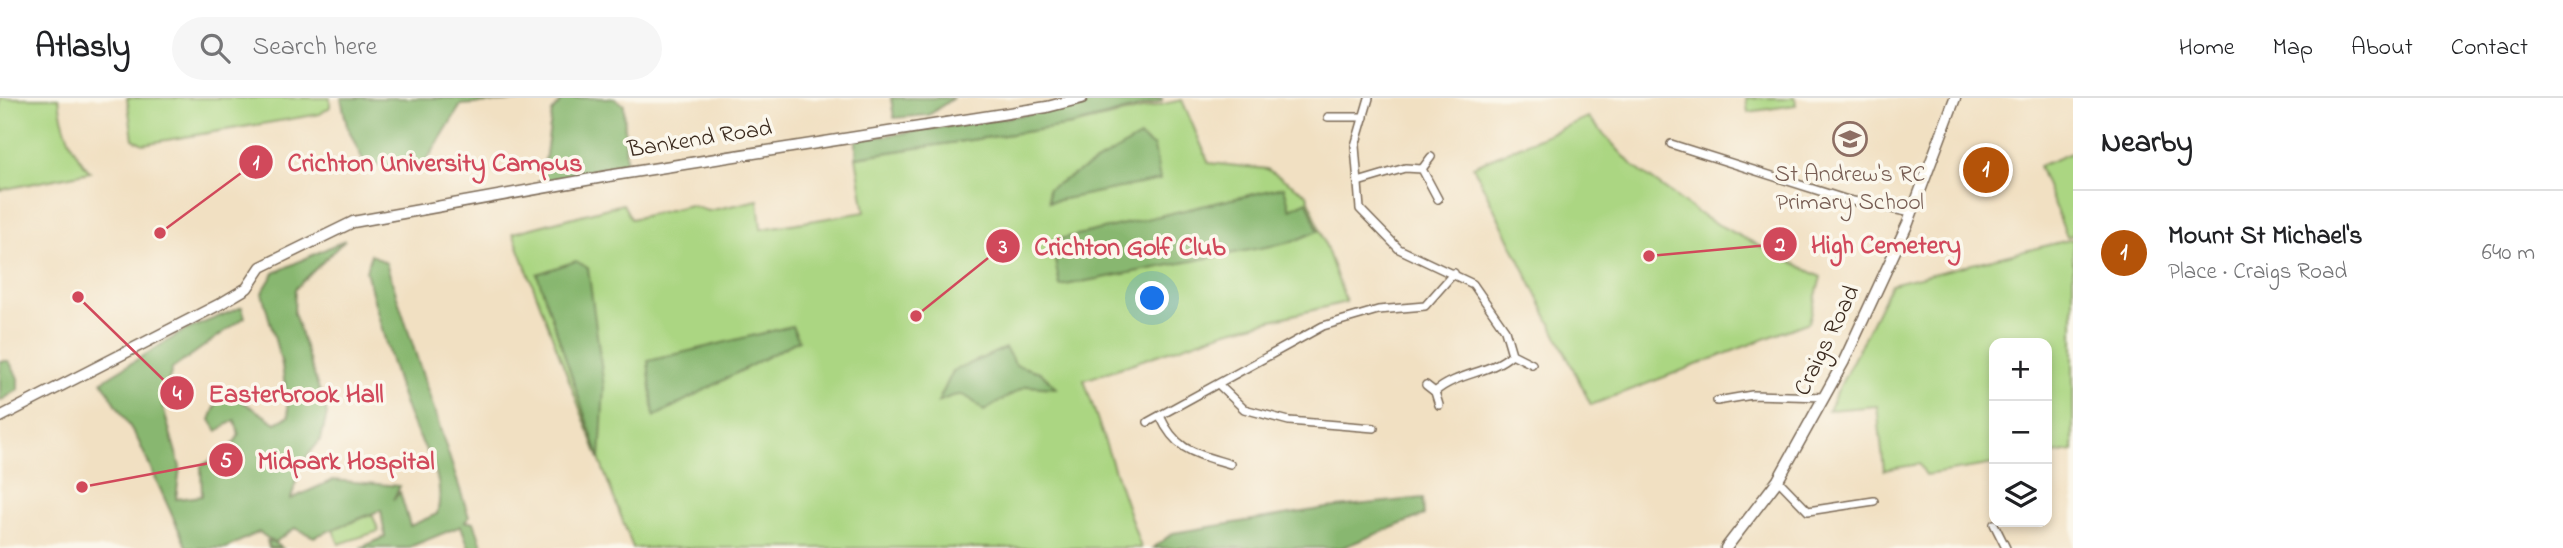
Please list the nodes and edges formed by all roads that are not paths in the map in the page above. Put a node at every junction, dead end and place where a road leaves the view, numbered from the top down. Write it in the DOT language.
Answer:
graph roads {
  1 [pos="1082,98"];
  2 [pos="1369,98"];
  3 [pos="1955,98"];
  4 [pos="1328,117"];
  5 [pos="1364,117"];
  6 [pos="1671,144"];
  7 [pos="1431,157"];
  8 [pos="1422,169"];
  9 [pos="1358,182"];
  10 [pos="1438,199"];
  11 [pos="1912,213"];
  12 [pos="1454,273"];
  13 [pos="1513,355"];
  14 [pos="1532,365"];
  15 [pos="1219,385"];
  16 [pos="1426,385"];
  17 [pos="1435,392"];
  18 [pos="1824,397"];
  19 [pos="1717,401"];
  20 [pos="1439,405"];
  21 [pos="1160,416"];
  22 [pos="0,417"];
  23 [pos="1148,422"];
  24 [pos="1374,428"];
  25 [pos="1230,464"];
  26 [pos="1778,480"];
  27 [pos="1874,500"];
  28 [pos="1996,527"];
  29 [pos="1726,548"];
  30 [pos="2006,548"];
  1 -- 22 [label="street, Bankend Road"];
  2 -- 5 [label="street"];
  3 -- 11 [label="street, Craigs Road"];
  4 -- 5 [label="street"];
  5 -- 9 [label="street"];
  6 -- 11 [label="street"];
  7 -- 8 [label="street"];
  8 -- 9 [label="street"];
  8 -- 10 [label="street"];
  9 -- 12 [label="street"];
  11 -- 18 [label="street, Craigs Road"];
  12 -- 13 [label="street"];
  12 -- 15 [label="street"];
  13 -- 14 [label="street"];
  13 -- 17 [label="street"];
  15 -- 21 [label="street"];
  15 -- 24 [label="street"];
  16 -- 17 [label="street"];
  17 -- 20 [label="street"];
  18 -- 19 [label="street"];
  18 -- 26 [label="street, Craigs Road"];
  21 -- 23 [label="street"];
  21 -- 25 [label="street"];
  26 -- 27 [label="street"];
  26 -- 29 [label="street, Craigs Road"];
  28 -- 30 [label="street"];
}
